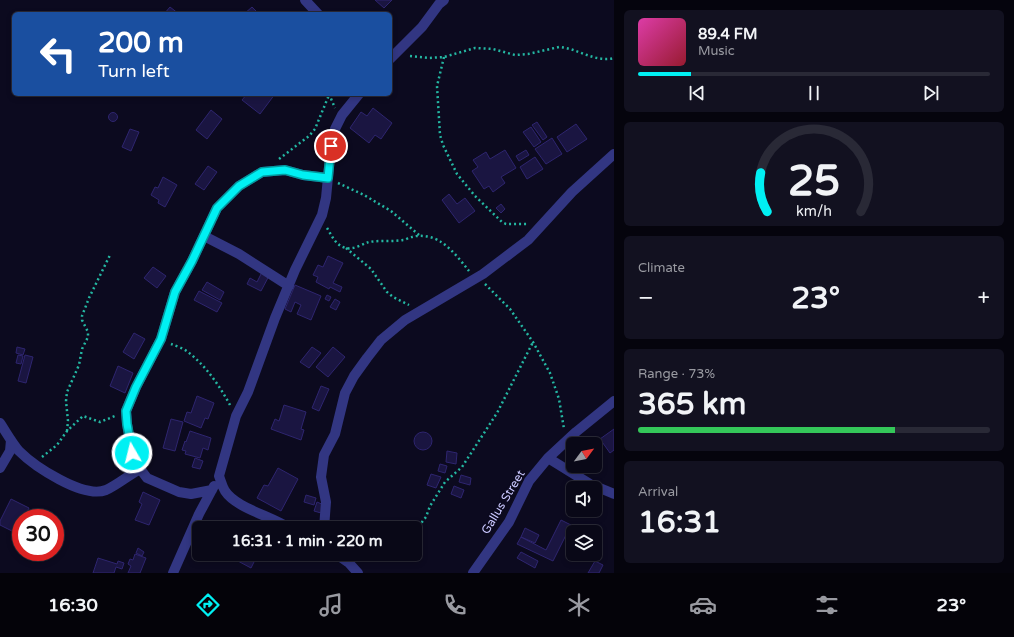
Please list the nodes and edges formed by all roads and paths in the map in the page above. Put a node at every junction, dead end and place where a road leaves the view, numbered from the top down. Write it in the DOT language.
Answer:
graph roads {
  1 [pos="305,0"];
  2 [pos="444,0"];
  3 [pos="316,12"];
  4 [pos="392,57"];
  5 [pos="444,57"];
  6 [pos="392,58"];
  7 [pos="614,58"];
  8 [pos="330,96"];
  9 [pos="357,96"];
  10 [pos="614,154"];
  11 [pos="262,172"];
  12 [pos="328,178"];
  13 [pos="321,218"];
  14 [pos="542,224"];
  15 [pos="419,235"];
  16 [pos="204,236"];
  17 [pos="346,248"];
  18 [pos="110,255"];
  19 [pos="477,278"];
  20 [pos="289,286"];
  21 [pos="422,311"];
  22 [pos="161,339"];
  23 [pos="533,342"];
  24 [pos="614,401"];
  25 [pos="126,411"];
  26 [pos="236,416"];
  27 [pos="0,423"];
  28 [pos="67,431"];
  29 [pos="571,437"];
  30 [pos="11,440"];
  31 [pos="566,441"];
  32 [pos="548,458"];
  33 [pos="34,463"];
  34 [pos="0,468"];
  35 [pos="140,469"];
  36 [pos="220,476"];
  37 [pos="212,490"];
  38 [pos="614,494"];
  39 [pos="275,521"];
  40 [pos="325,521"];
  41 [pos="422,522"];
  42 [pos="347,561"];
  43 [pos="172,573"];
  44 [pos="357,573"];
  45 [pos="473,573"];
  1 -- 3 [label="street"];
  2 -- 4 [label="street"];
  5 -- 6 [label="path"];
  5 -- 7 [label="path"];
  5 -- 14 [label="path"];
  8 -- 11 [label="path"];
  9 -- 12 [label="street"];
  10 -- 14 [label="street"];
  11 -- 12 [label="street"];
  11 -- 16 [label="street"];
  12 -- 13 [label="street"];
  12 -- 15 [label="path"];
  13 -- 17 [label="path"];
  13 -- 20 [label="street"];
  14 -- 19 [label="street"];
  15 -- 17 [label="path"];
  15 -- 19 [label="path"];
  16 -- 20 [label="street"];
  16 -- 22 [label="street"];
  17 -- 21 [label="path"];
  18 -- 28 [label="path"];
  19 -- 21 [label="street"];
  19 -- 23 [label="path"];
  20 -- 26 [label="street"];
  21 -- 40 [label="street"];
  22 -- 25 [label="street"];
  22 -- 26 [label="path"];
  23 -- 31 [label="path"];
  23 -- 41 [label="path"];
  24 -- 29 [label="street, Gallus Street"];
  25 -- 28 [label="path"];
  25 -- 35 [label="street"];
  26 -- 36 [label="street"];
  27 -- 30 [label="street"];
  28 -- 33 [label="path"];
  30 -- 33 [label="street"];
  30 -- 34 [label="street"];
  31 -- 32 [label="street, Gallus Street"];
  32 -- 38 [label="street"];
  32 -- 45 [label="street, Gallus Street"];
  33 -- 35 [label="street"];
  35 -- 37 [label="street"];
  36 -- 37 [label="street"];
  36 -- 39 [label="street"];
  37 -- 43 [label="street"];
  42 -- 44 [label="street"];
}
